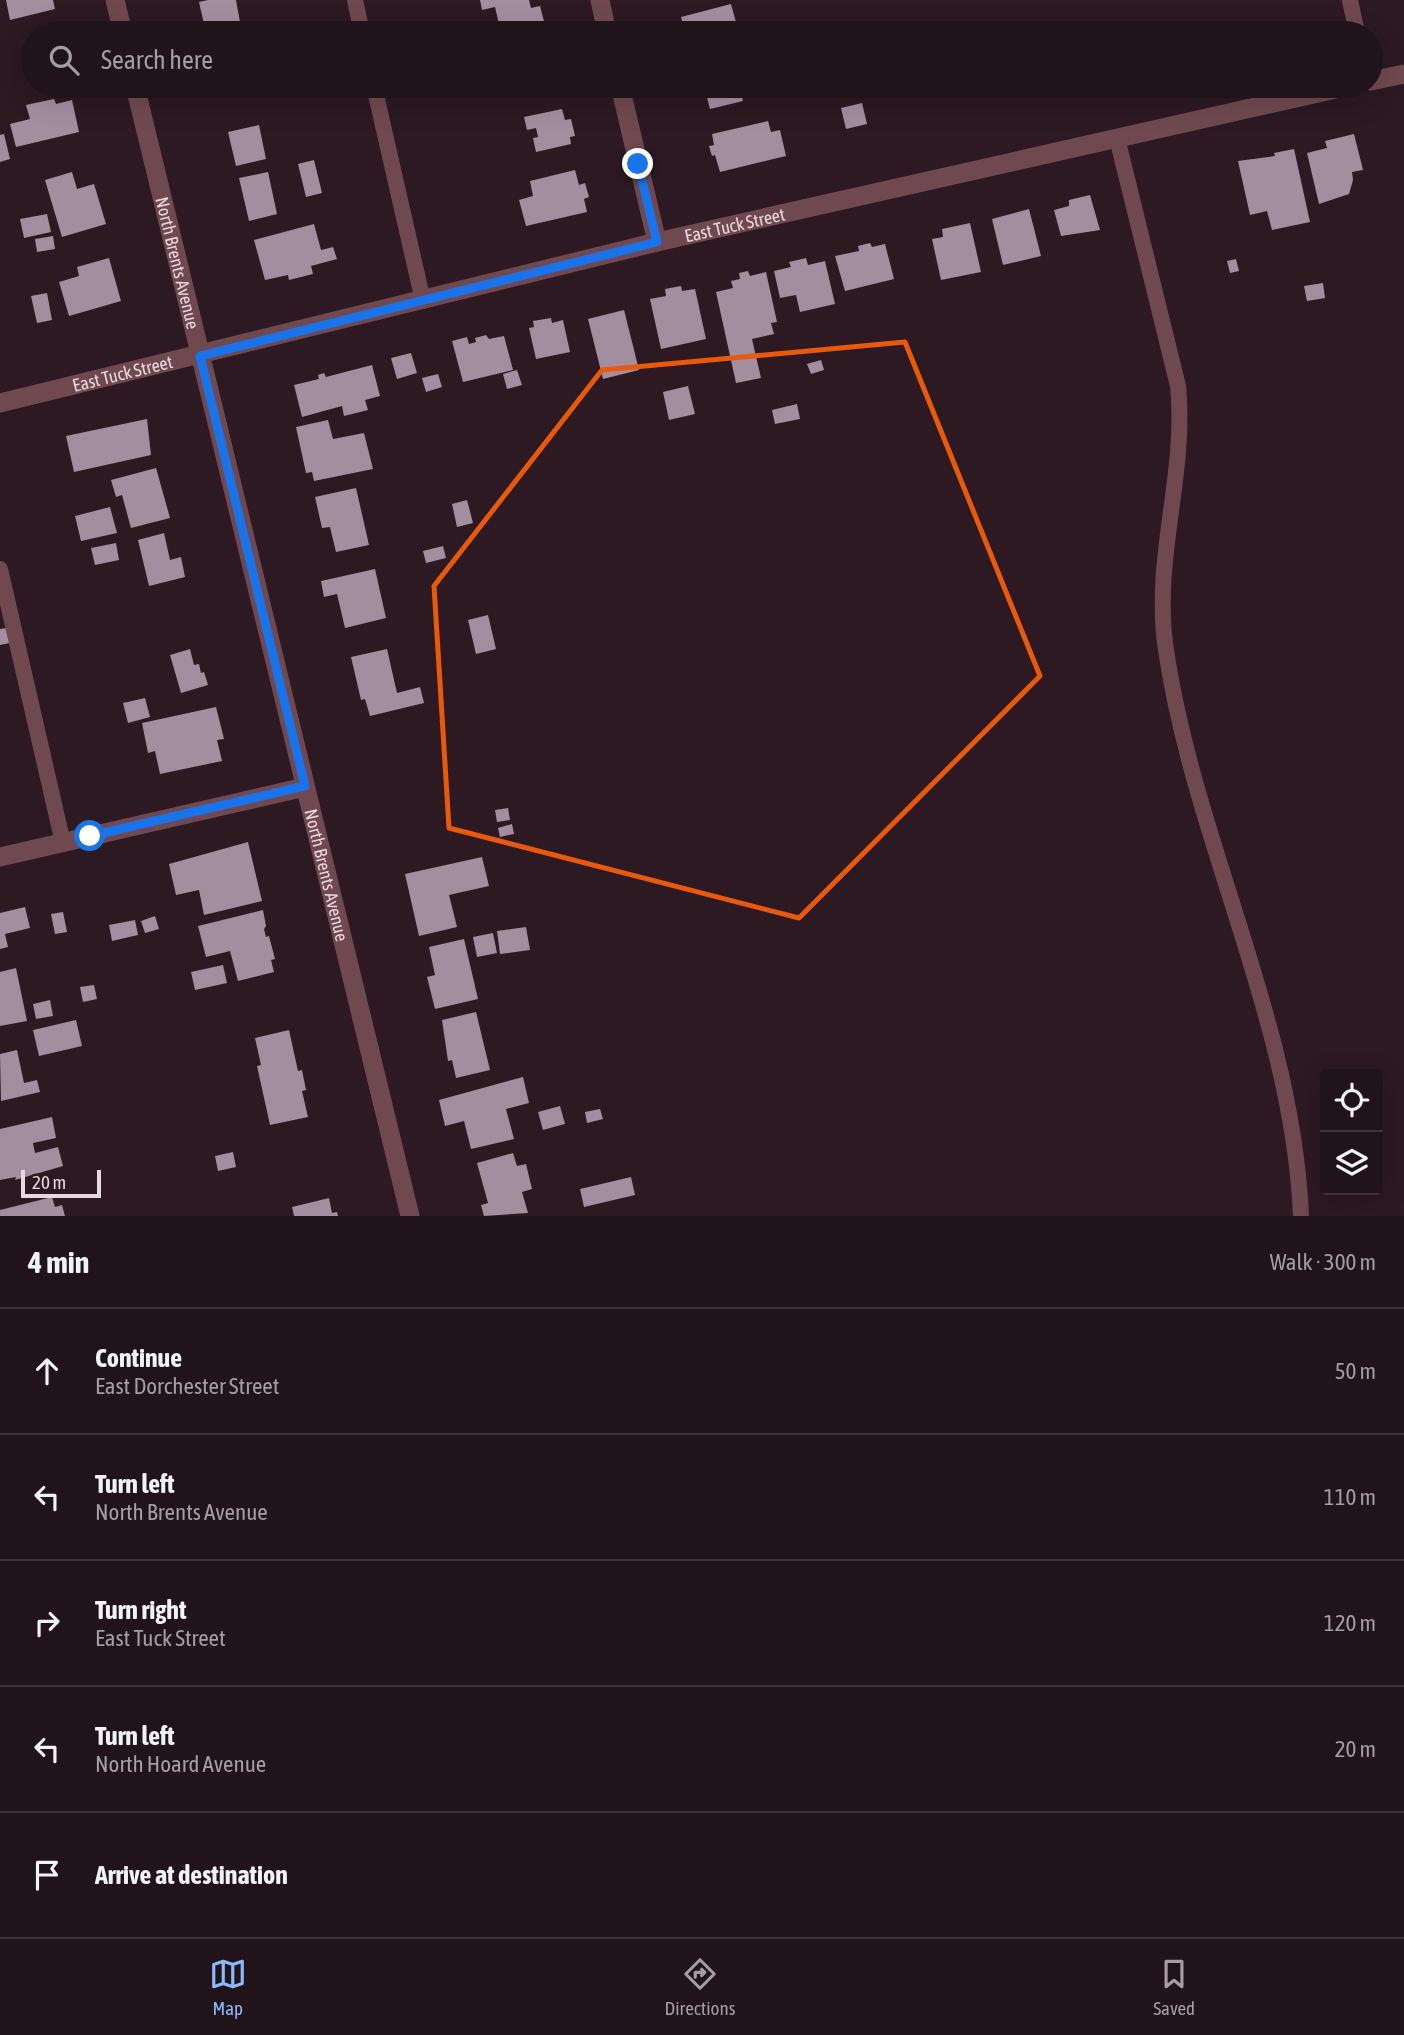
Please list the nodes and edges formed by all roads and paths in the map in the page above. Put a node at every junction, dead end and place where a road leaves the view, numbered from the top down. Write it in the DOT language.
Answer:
graph roads {
  1 [pos="115,0"];
  2 [pos="355,0"];
  3 [pos="600,0"];
  4 [pos="1350,0"];
  5 [pos="120,21"];
  6 [pos="359,21"];
  7 [pos="604,21"];
  8 [pos="1354,21"];
  9 [pos="1404,74"];
  10 [pos="1383,78"];
  11 [pos="138,98"];
  12 [pos="377,98"];
  13 [pos="623,98"];
  14 [pos="1295,98"];
  15 [pos="1116,138"];
  16 [pos="657,242"];
  17 [pos="423,301"];
  18 [pos="200,356"];
  19 [pos="0,403"];
  20 [pos="0,569"];
  21 [pos="305,786"];
  22 [pos="63,843"];
  23 [pos="0,858"];
  24 [pos="410,1216"];
  25 [pos="1301,1216"];
  1 -- 5 [label="street"];
  2 -- 6 [label="lane"];
  3 -- 7 [label="street"];
  4 -- 8 [label="lane"];
  9 -- 10 [label="street"];
  11 -- 18 [label="street, North Brents Avenue"];
  12 -- 17 [label="lane"];
  13 -- 16 [label="street"];
  14 -- 15 [label="street, East Tuck Street"];
  15 -- 16 [label="street, East Tuck Street"];
  15 -- 25 [label="lane"];
  16 -- 17 [label="street, East Tuck Street"];
  17 -- 18 [label="street, East Tuck Street"];
  18 -- 19 [label="street, East Tuck Street"];
  18 -- 21 [label="street, North Brents Avenue"];
  20 -- 22 [label="lane"];
  21 -- 22 [label="street"];
  21 -- 24 [label="street, North Brents Avenue"];
  22 -- 23 [label="street"];
}
